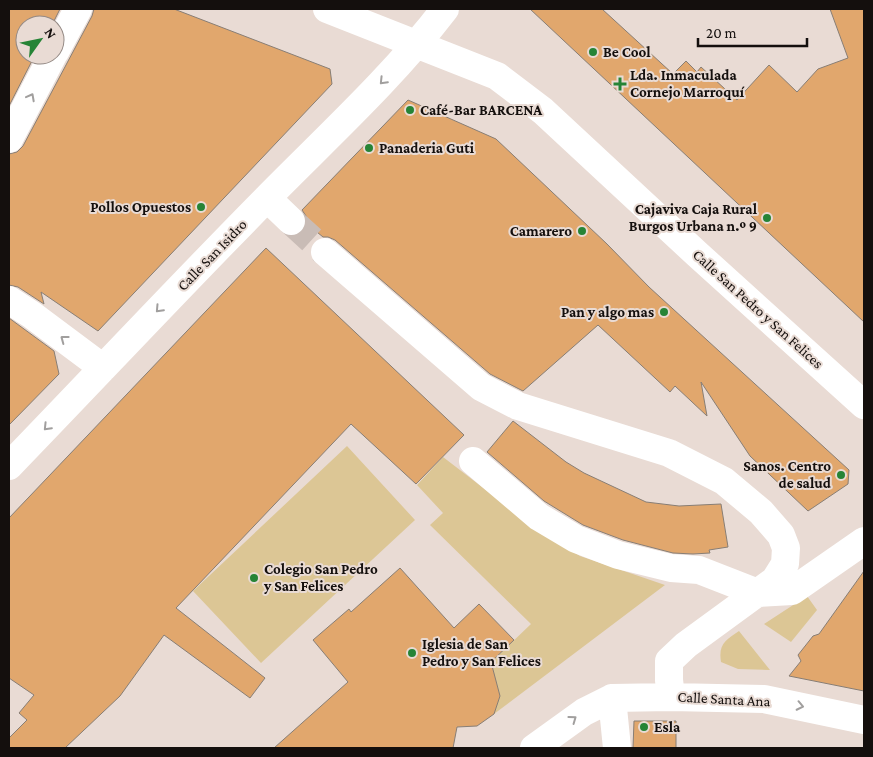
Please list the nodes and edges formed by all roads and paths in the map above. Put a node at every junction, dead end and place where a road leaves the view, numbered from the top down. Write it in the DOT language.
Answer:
graph roads {
  1 [pos="78,9"];
  2 [pos="327,9"];
  3 [pos="445,9"];
  4 [pos="65,33"];
  5 [pos="417,45"];
  6 [pos="48,65"];
  7 [pos="9,139"];
  8 [pos="267,198"];
  9 [pos="291,221"];
  10 [pos="324,252"];
  11 [pos="9,300"];
  12 [pos="103,368"];
  13 [pos="864,405"];
  14 [pos="472,461"];
  15 [pos="9,466"];
  16 [pos="864,541"];
  17 [pos="758,593"];
  18 [pos="671,696"];
  19 [pos="612,698"];
  20 [pos="864,720"];
  21 [pos="534,748"];
  22 [pos="617,748"];
  1 -- 4 [label="street"];
  2 -- 5 [label="street, Calle San Pedro y San Felices"];
  3 -- 5 [label="street, Calle San Isidro"];
  5 -- 8 [label="street, Calle San Isidro, one-way"];
  5 -- 13 [label="street, Calle San Pedro y San Felices"];
  7 -- 6 [label="street, one-way"];
  8 -- 9 [label="street"];
  8 -- 12 [label="street, Calle San Isidro, one-way"];
  10 -- 17 [label="street"];
  12 -- 11 [label="street, one-way"];
  12 -- 15 [label="street, Calle San Isidro, one-way"];
  14 -- 17 [label="street"];
  16 -- 17 [label="street"];
  17 -- 18 [label="street"];
  18 -- 19 [label="street, Calle Santa Ana"];
  18 -- 20 [label="street, Calle Santa Ana, one-way"];
  21 -- 19 [label="street, Calle Santa Ana, one-way"];
  19 -- 22 [label="street"];
}
